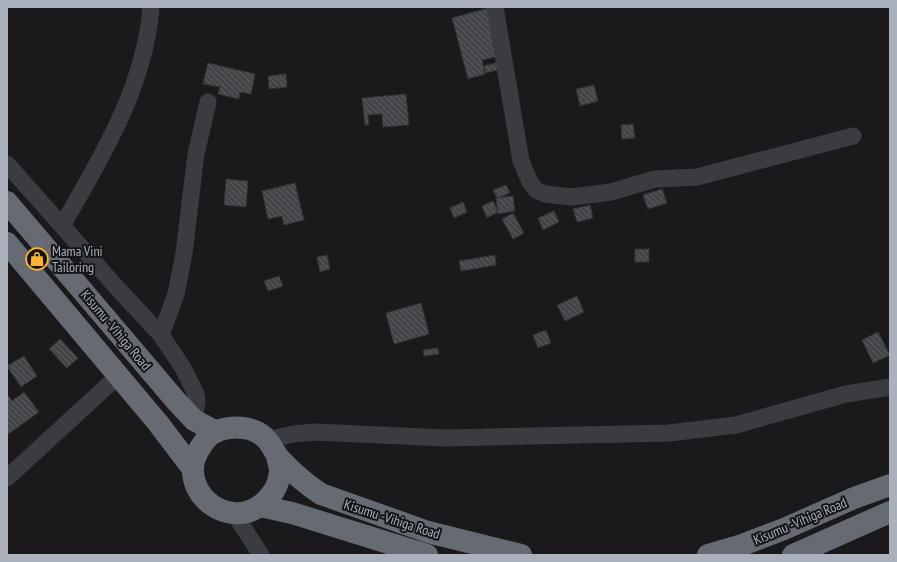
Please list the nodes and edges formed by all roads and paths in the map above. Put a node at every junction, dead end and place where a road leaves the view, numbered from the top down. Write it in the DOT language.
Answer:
graph roads {
  1 [pos="151,7"];
  2 [pos="495,7"];
  3 [pos="208,102"];
  4 [pos="853,136"];
  5 [pos="7,164"];
  6 [pos="7,202"];
  7 [pos="62,226"];
  8 [pos="7,243"];
  9 [pos="161,335"];
  10 [pos="118,376"];
  11 [pos="890,387"];
  12 [pos="194,420"];
  13 [pos="216,432"];
  14 [pos="273,448"];
  15 [pos="193,468"];
  16 [pos="7,478"];
  17 [pos="890,485"];
  18 [pos="260,506"];
  19 [pos="890,512"];
  20 [pos="234,513"];
  21 [pos="254,552"];
  22 [pos="427,555"];
  23 [pos="521,555"];
  24 [pos="708,555"];
  25 [pos="792,555"];
  1 -- 7 [label="street"];
  2 -- 4 [label="street"];
  3 -- 9 [label="street"];
  5 -- 7 [label="street"];
  6 -- 12 [label="highway, Kisumu -Vihiga Road"];
  7 -- 9 [label="street"];
  8 -- 10 [label="highway, Kisumu -Vihiga Road"];
  9 -- 12 [label="street"];
  10 -- 15 [label="highway, Kisumu -Vihiga Road"];
  10 -- 16 [label="street"];
  11 -- 14 [label="street"];
  12 -- 13 [label="highway, Kisumu -Vihiga Road"];
  13 -- 14 [label="highway"];
  13 -- 15 [label="highway"];
  14 -- 18 [label="highway"];
  14 -- 23 [label="highway, Kisumu -Vihiga Road"];
  15 -- 20 [label="highway"];
  17 -- 24 [label="highway, Kisumu -Vihiga Road"];
  18 -- 20 [label="highway"];
  18 -- 22 [label="highway, Kisumu -Vihiga Road"];
  19 -- 25 [label="highway, Kisumu -Vihiga Road"];
  20 -- 21 [label="street"];
}
